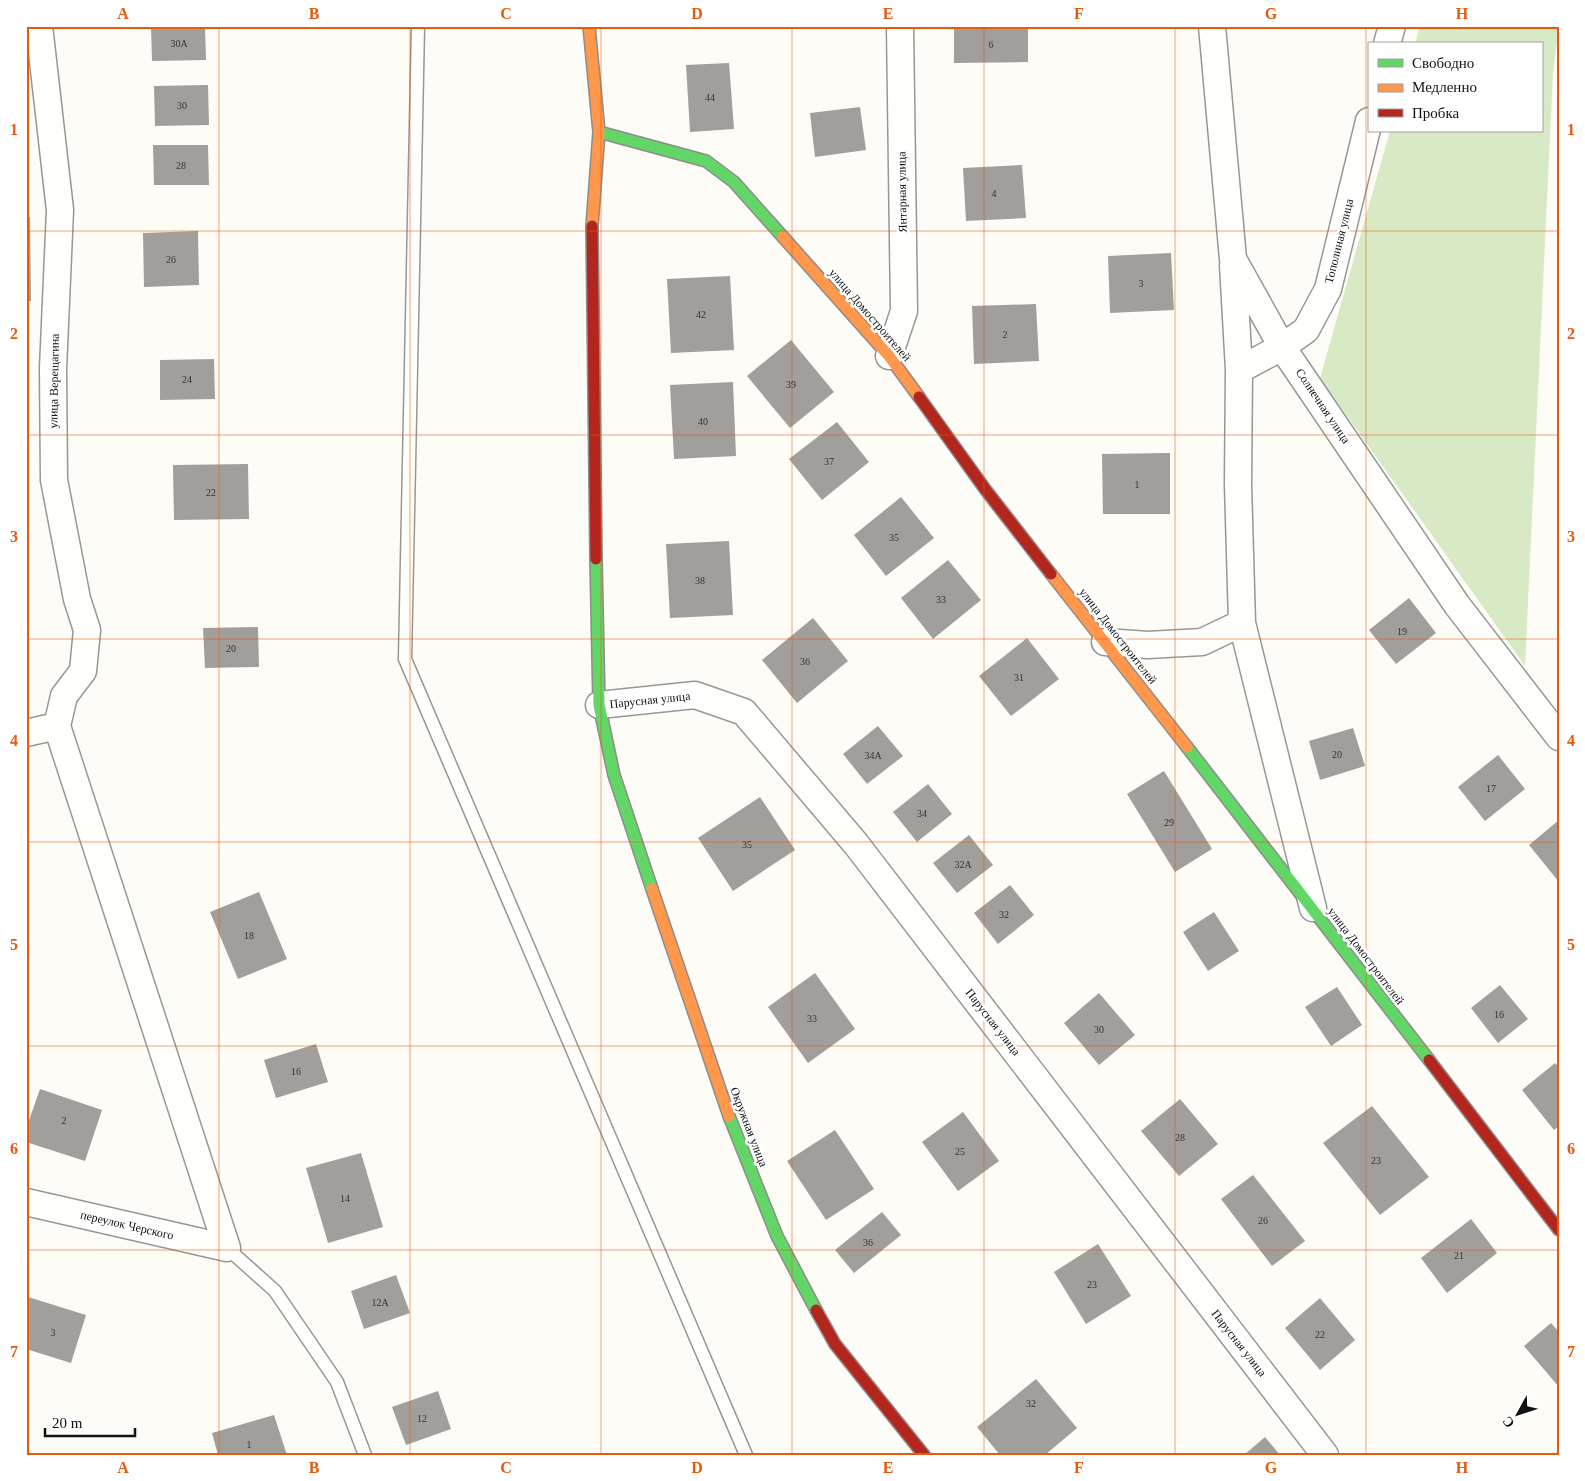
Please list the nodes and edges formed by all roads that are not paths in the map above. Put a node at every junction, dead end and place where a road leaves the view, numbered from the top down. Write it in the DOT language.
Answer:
graph roads {
  1 [pos="39,26"];
  2 [pos="418,26"];
  3 [pos="589,26"];
  4 [pos="900,26"];
  5 [pos="1212,26"];
  6 [pos="1392,26"];
  7 [pos="1388,42"];
  8 [pos="1368,125"];
  9 [pos="599,132"];
  10 [pos="1233,259"];
  11 [pos="1282,346"];
  12 [pos="889,356"];
  13 [pos="1239,370"];
  14 [pos="1242,623"];
  15 [pos="1105,642"];
  16 [pos="599,705"];
  17 [pos="57,726"];
  18 [pos="26,733"];
  19 [pos="1559,737"];
  20 [pos="1313,908"];
  21 [pos="26,1202"];
  22 [pos="1559,1230"];
  23 [pos="227,1248"];
  24 [pos="365,1455"];
  25 [pos="746,1455"];
  26 [pos="924,1455"];
  27 [pos="1325,1455"];
  1 -- 17 [label="street, улица Верещагина"];
  2 -- 25 [label="lane"];
  3 -- 9 [label="street, Окружная улица"];
  4 -- 12 [label="street, Янтарная улица"];
  5 -- 10 [label="street, Солнечная улица"];
  6 -- 7 [label="street"];
  8 -- 11 [label="street, Тополиная улица"];
  9 -- 12 [label="street, улица Домостроителей"];
  9 -- 16 [label="street, Окружная улица"];
  10 -- 11 [label="street, Солнечная улица"];
  10 -- 13 [label="street"];
  11 -- 13 [label="street, Тополиная улица"];
  11 -- 19 [label="street, Солнечная улица"];
  12 -- 15 [label="street, улица Домостроителей"];
  13 -- 14 [label="street"];
  14 -- 15 [label="street"];
  14 -- 20 [label="street"];
  15 -- 20 [label="street, улица Домостроителей"];
  16 -- 26 [label="street, Окружная улица"];
  16 -- 27 [label="street, Парусная улица"];
  17 -- 18 [label="street"];
  17 -- 23 [label="street"];
  20 -- 22 [label="street, улица Домостроителей"];
  21 -- 23 [label="street, переулок Черского"];
  23 -- 24 [label="lane"];
}
